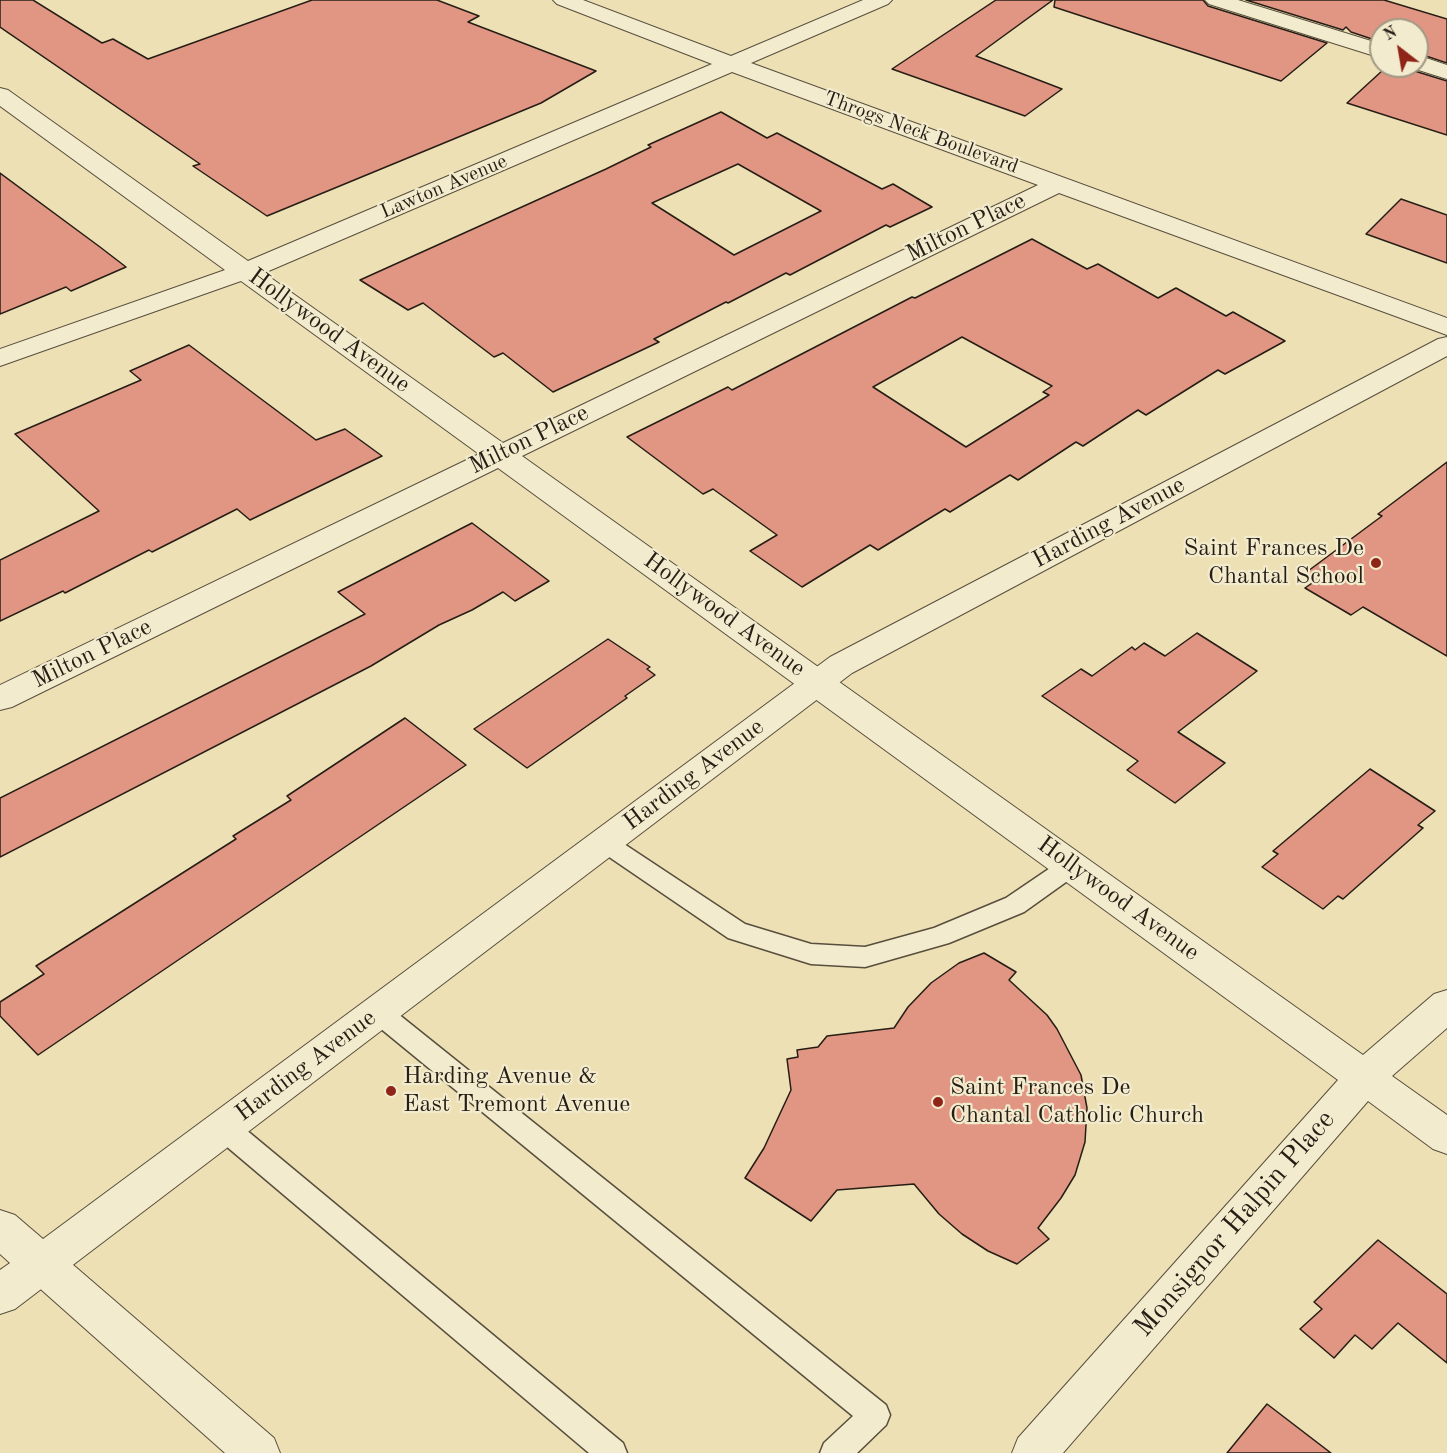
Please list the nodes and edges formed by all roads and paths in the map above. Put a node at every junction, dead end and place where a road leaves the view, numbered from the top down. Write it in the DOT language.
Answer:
graph roads {
  1 [pos="564,0"];
  2 [pos="881,0"];
  3 [pos="1216,0"];
  4 [pos="1369,47"];
  5 [pos="732,64"];
  6 [pos="1429,66"];
  7 [pos="1447,72"];
  8 [pos="0,95"];
  9 [pos="1058,184"];
  10 [pos="246,271"];
  11 [pos="1447,327"];
  12 [pos="1447,345"];
  13 [pos="0,358"];
  14 [pos="500,454"];
  15 [pos="818,682"];
  16 [pos="0,699"];
  17 [pos="604,842"];
  18 [pos="1071,866"];
  19 [pos="1447,1005"];
  20 [pos="378,1011"];
  21 [pos="1365,1077"];
  22 [pos="224,1128"];
  23 [pos="1447,1137"];
  24 [pos="0,1228"];
  25 [pos="42,1264"];
  26 [pos="0,1296"];
  27 [pos="258,1453"];
  28 [pos="612,1453"];
  29 [pos="835,1453"];
  30 [pos="1034,1453"];
  1 -- 5 [label="street, Throgs Neck Boulevard"];
  2 -- 5 [label="street, Lawton Avenue"];
  3 -- 4 [label="street"];
  5 -- 9 [label="street, Throgs Neck Boulevard"];
  5 -- 10 [label="street, Lawton Avenue"];
  6 -- 7 [label="street"];
  8 -- 10 [label="street, Hollywood Avenue"];
  9 -- 11 [label="street, Throgs Neck Boulevard"];
  9 -- 14 [label="street, Milton Place"];
  10 -- 13 [label="street, Lawton Avenue"];
  10 -- 14 [label="street, Hollywood Avenue"];
  12 -- 15 [label="street, Harding Avenue"];
  14 -- 15 [label="street, Hollywood Avenue"];
  14 -- 16 [label="street, Milton Place"];
  15 -- 17 [label="street, Harding Avenue"];
  15 -- 18 [label="street, Hollywood Avenue"];
  17 -- 18 [label="lane"];
  17 -- 20 [label="street, Harding Avenue"];
  18 -- 21 [label="street, Hollywood Avenue"];
  19 -- 21 [label="street, Monsignor Halpin Place"];
  20 -- 22 [label="street, Harding Avenue"];
  20 -- 29 [label="lane"];
  21 -- 23 [label="street, Hollywood Avenue"];
  21 -- 30 [label="street, Monsignor Halpin Place"];
  22 -- 25 [label="street, Harding Avenue"];
  22 -- 28 [label="lane"];
  24 -- 25 [label="street"];
  25 -- 26 [label="street, Harding Avenue"];
  25 -- 27 [label="street"];
}
